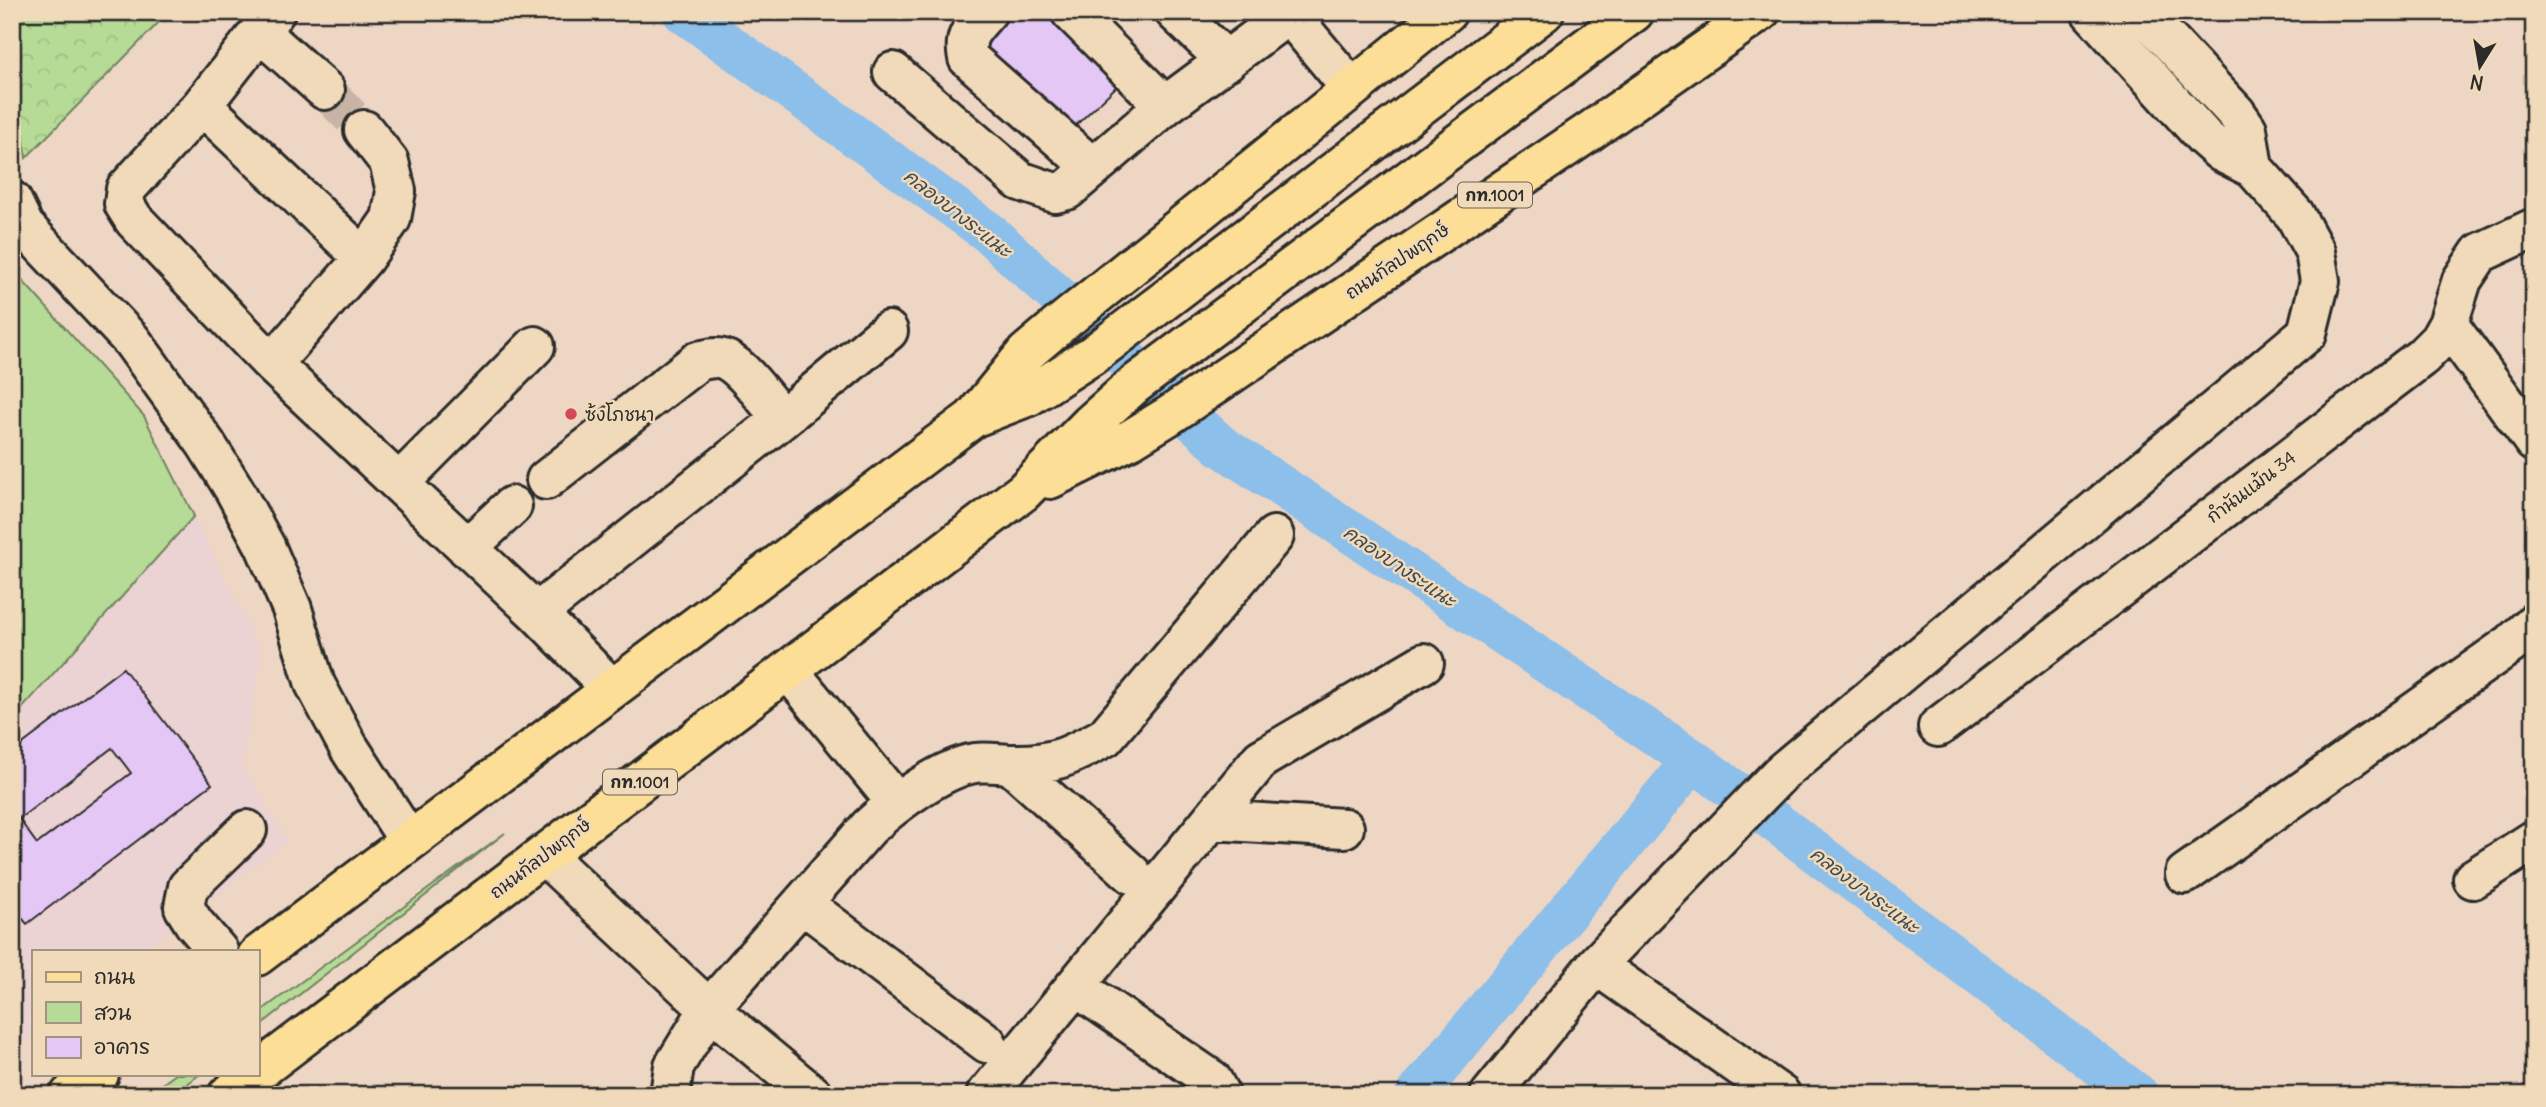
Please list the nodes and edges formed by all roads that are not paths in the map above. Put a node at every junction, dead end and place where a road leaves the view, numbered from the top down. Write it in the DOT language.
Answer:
graph roads {
  1 [pos="987,12"];
  2 [pos="1071,12"];
  3 [pos="1175,12"];
  4 [pos="1447,12"];
  5 [pos="1544,12"];
  6 [pos="1633,12"];
  7 [pos="1760,12"];
  8 [pos="2091,12"];
  9 [pos="2142,12"];
  10 [pos="1290,13"];
  11 [pos="268,22"];
  12 [pos="1227,61"];
  13 [pos="893,72"];
  14 [pos="1351,88"];
  15 [pos="325,90"];
  16 [pos="202,105"];
  17 [pos="1165,106"];
  18 [pos="364,130"];
  19 [pos="1093,168"];
  20 [pos="2253,168"];
  21 [pos="12,201"];
  22 [pos="2534,228"];
  23 [pos="364,258"];
  24 [pos="2448,324"];
  25 [pos="888,331"];
  26 [pos="535,346"];
  27 [pos="272,364"];
  28 [pos="973,418"];
  29 [pos="782,419"];
  30 [pos="2534,442"];
  31 [pos="546,480"];
  32 [pos="398,483"];
  33 [pos="1023,492"];
  34 [pos="512,506"];
  35 [pos="1274,536"];
  36 [pos="467,548"];
  37 [pos="537,613"];
  38 [pos="2534,623"];
  39 [pos="1424,663"];
  40 [pos="789,671"];
  41 [pos="611,688"];
  42 [pos="1937,727"];
  43 [pos="1010,764"];
  44 [pos="896,802"];
  45 [pos="1212,820"];
  46 [pos="1344,828"];
  47 [pos="247,830"];
  48 [pos="409,841"];
  49 [pos="2534,841"];
  50 [pos="544,855"];
  51 [pos="1132,874"];
  52 [pos="2185,874"];
  53 [pos="2473,879"];
  54 [pos="803,904"];
  55 [pos="217,950"];
  56 [pos="259,954"];
  57 [pos="1596,965"];
  58 [pos="1075,986"];
  59 [pos="709,1009"];
  60 [pos="987,1043"];
  61 [pos="259,1071"];
  62 [pos="96,1076"];
  63 [pos="252,1076"];
  64 [pos="71,1095"];
  65 [pos="228,1095"];
  66 [pos="670,1095"];
  67 [pos="813,1095"];
  68 [pos="986,1095"];
  69 [pos="1220,1095"];
  70 [pos="1490,1095"];
  71 [pos="1781,1095"];
  1 -- 19 [label="street"];
  2 -- 17 [label="street"];
  3 -- 12 [label="street"];
  4 -- 14 [label="main road"];
  5 -- 28 [label="main road"];
  6 -- 33 [label="main road, ถนนกัลปพฤกษ์ / กท.1001"];
  7 -- 33 [label="main road, ถนนกัลปพฤกษ์ / กท.1001"];
  8 -- 20 [label="street"];
  9 -- 20 [label="street"];
  10 -- 12 [label="street"];
  10 -- 14 [label="street"];
  11 -- 15 [label="street"];
  11 -- 16 [label="street"];
  12 -- 17 [label="street"];
  13 -- 19 [label="street"];
  14 -- 28 [label="main road"];
  16 -- 23 [label="street"];
  16 -- 27 [label="street"];
  17 -- 19 [label="street"];
  18 -- 23 [label="street"];
  20 -- 57 [label="street"];
  21 -- 48 [label="street"];
  22 -- 24 [label="street, กำนันแม้น 34"];
  23 -- 27 [label="street"];
  24 -- 30 [label="street"];
  24 -- 42 [label="street, กำนันแม้น 34"];
  25 -- 29 [label="street"];
  26 -- 32 [label="street"];
  27 -- 32 [label="street"];
  28 -- 41 [label="main road"];
  29 -- 31 [label="street"];
  29 -- 37 [label="street"];
  32 -- 36 [label="street"];
  33 -- 40 [label="main road, ถนนกัลปพฤกษ์ / กท.1001"];
  34 -- 36 [label="street"];
  35 -- 43 [label="street"];
  36 -- 37 [label="street"];
  37 -- 41 [label="street"];
  38 -- 52 [label="street"];
  39 -- 45 [label="street"];
  40 -- 44 [label="street"];
  40 -- 50 [label="main road, ถนนกัลปพฤกษ์ / กท.1001"];
  41 -- 48 [label="main road"];
  43 -- 44 [label="street"];
  43 -- 51 [label="street"];
  44 -- 54 [label="street"];
  45 -- 46 [label="street"];
  45 -- 58 [label="street"];
  47 -- 55 [label="street"];
  48 -- 56 [label="main road"];
  49 -- 53 [label="street"];
  50 -- 59 [label="street"];
  50 -- 61 [label="main road, ถนนกัลปพฤกษ์ / กท.1001"];
  54 -- 59 [label="street"];
  54 -- 60 [label="street"];
  57 -- 70 [label="street"];
  57 -- 71 [label="street"];
  58 -- 68 [label="street"];
  58 -- 69 [label="street"];
  59 -- 66 [label="street"];
  59 -- 67 [label="street"];
  62 -- 64 [label="main road"];
  63 -- 65 [label="main road, ถนนกัลปพฤกษ์ / กท.1001"];
}
